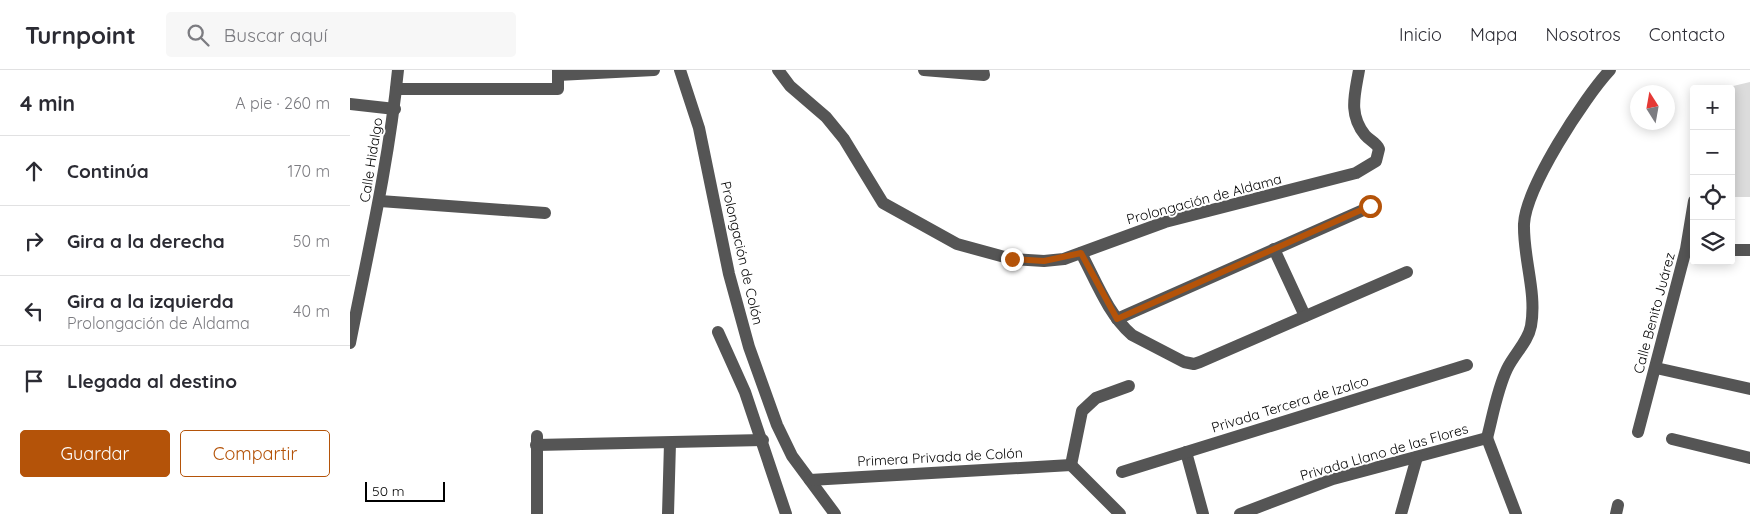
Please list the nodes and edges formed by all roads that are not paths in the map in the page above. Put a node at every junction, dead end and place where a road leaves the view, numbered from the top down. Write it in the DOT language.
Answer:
graph roads {
  1 [pos="398,70"];
  2 [pos="654,70"];
  3 [pos="680,70"];
  4 [pos="778,70"];
  5 [pos="924,70"];
  6 [pos="1358,70"];
  7 [pos="1610,70"];
  8 [pos="558,73"];
  9 [pos="984,73"];
  10 [pos="396,89"];
  11 [pos="350,104"];
  12 [pos="394,109"];
  13 [pos="380,201"];
  14 [pos="1370,206"];
  15 [pos="545,213"];
  16 [pos="1274,249"];
  17 [pos="1690,249"];
  18 [pos="1735,250"];
  19 [pos="1750,250"];
  20 [pos="1081,253"];
  21 [pos="1407,272"];
  22 [pos="356,288"];
  23 [pos="1304,316"];
  24 [pos="1117,319"];
  25 [pos="718,332"];
  26 [pos="350,343"];
  27 [pos="1466,365"];
  28 [pos="1656,368"];
  29 [pos="1129,386"];
  30 [pos="1750,389"];
  31 [pos="1638,432"];
  32 [pos="1488,438"];
  33 [pos="1672,439"];
  34 [pos="763,440"];
  35 [pos="670,443"];
  36 [pos="1186,452"];
  37 [pos="1417,457"];
  38 [pos="1750,458"];
  39 [pos="1071,465"];
  40 [pos="1122,472"];
  41 [pos="810,480"];
  42 [pos="537,514"];
  43 [pos="668,514"];
  44 [pos="786,514"];
  45 [pos="835,514"];
  46 [pos="1120,514"];
  47 [pos="1203,514"];
  48 [pos="1240,514"];
  49 [pos="1401,514"];
  50 [pos="1516,514"];
  1 -- 10 [label="street, Calle Hidalgo"];
  2 -- 8 [label="street"];
  3 -- 41 [label="street, Prolongación de Colón"];
  4 -- 20 [label="street, Prolongación de Aldama"];
  5 -- 9 [label="street"];
  6 -- 20 [label="street, Prolongación de Aldama"];
  7 -- 32 [label="street"];
  8 -- 10 [label="street"];
  10 -- 12 [label="street, Calle Hidalgo"];
  11 -- 12 [label="street"];
  12 -- 13 [label="street, Calle Hidalgo"];
  13 -- 15 [label="street"];
  13 -- 22 [label="street, Calle Hidalgo"];
  14 -- 16 [label="street"];
  16 -- 23 [label="street"];
  16 -- 24 [label="street"];
  17 -- 28 [label="street, Calle Benito Juárez"];
  18 -- 19 [label="street"];
  20 -- 24 [label="street"];
  21 -- 23 [label="street"];
  22 -- 26 [label="street, Calle Hidalgo"];
  23 -- 24 [label="street"];
  25 -- 34 [label="street"];
  27 -- 36 [label="street, Privada Tercera de Izalco"];
  28 -- 30 [label="street"];
  28 -- 31 [label="street, Calle Benito Juárez"];
  29 -- 39 [label="street"];
  32 -- 37 [label="street, Privada Llano de las Flores"];
  32 -- 50 [label="street, Privada Llano de las Flores"];
  33 -- 38 [label="street"];
  34 -- 35 [label="street"];
  34 -- 44 [label="street"];
  35 -- 42 [label="street"];
  35 -- 43 [label="street"];
  36 -- 40 [label="street, Privada Tercera de Izalco"];
  36 -- 47 [label="street"];
  37 -- 48 [label="street, Privada Llano de las Flores"];
  37 -- 49 [label="street"];
  39 -- 41 [label="street, Primera Privada de Colón"];
  39 -- 46 [label="street"];
  41 -- 45 [label="street, Prolongación de Colón"];
}
